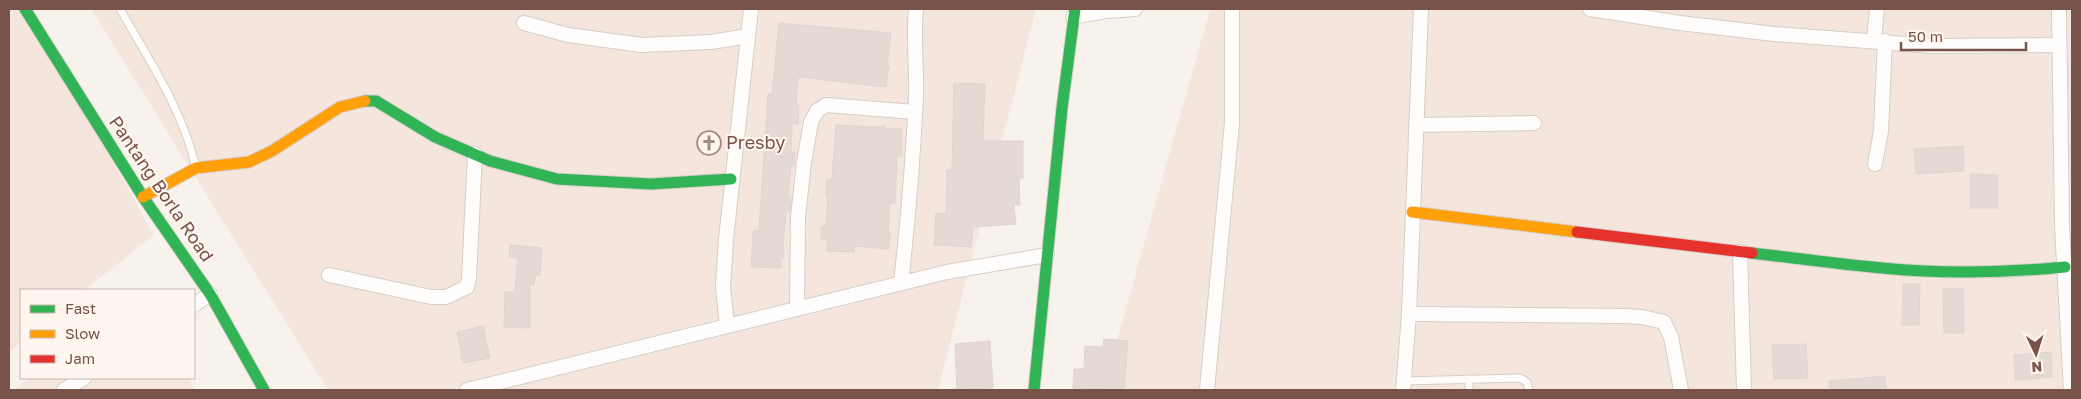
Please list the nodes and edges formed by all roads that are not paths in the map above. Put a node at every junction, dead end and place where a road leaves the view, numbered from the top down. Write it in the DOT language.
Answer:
graph roads {
  1 [pos="25,9"];
  2 [pos="120,9"];
  3 [pos="752,9"];
  4 [pos="916,9"];
  5 [pos="1135,9"];
  6 [pos="1232,9"];
  7 [pos="1421,9"];
  8 [pos="1590,9"];
  9 [pos="1877,9"];
  10 [pos="2059,9"];
  11 [pos="1074,13"];
  12 [pos="524,23"];
  13 [pos="748,36"];
  14 [pos="1880,41"];
  15 [pos="2059,46"];
  16 [pos="915,112"];
  17 [pos="1534,123"];
  18 [pos="1416,125"];
  19 [pos="475,154"];
  20 [pos="1875,164"];
  21 [pos="196,168"];
  22 [pos="732,179"];
  23 [pos="143,197"];
  24 [pos="1412,212"];
  25 [pos="1740,252"];
  26 [pos="1047,255"];
  27 [pos="2065,267"];
  28 [pos="329,275"];
  29 [pos="901,283"];
  30 [pos="2070,291"];
  31 [pos="210,294"];
  32 [pos="195,304"];
  33 [pos="797,309"];
  34 [pos="1409,314"];
  35 [pos="726,326"];
  36 [pos="82,379"];
  37 [pos="1469,379"];
  38 [pos="1403,386"];
  39 [pos="64,390"];
  40 [pos="264,390"];
  41 [pos="467,390"];
  42 [pos="1034,390"];
  43 [pos="1206,390"];
  44 [pos="1469,390"];
  45 [pos="1529,390"];
  46 [pos="1681,390"];
  47 [pos="1744,390"];
  48 [pos="2071,390"];
  1 -- 23 [label="street, Pantang Borla Road"];
  2 -- 21 [label="lane"];
  3 -- 13 [label="street"];
  4 -- 16 [label="street"];
  5 -- 11 [label="street"];
  6 -- 43 [label="street"];
  7 -- 18 [label="street"];
  8 -- 14 [label="street"];
  9 -- 14 [label="street"];
  10 -- 15 [label="street"];
  11 -- 26 [label="street"];
  12 -- 13 [label="street"];
  13 -- 22 [label="street"];
  14 -- 15 [label="street"];
  14 -- 20 [label="street"];
  15 -- 27 [label="street"];
  16 -- 29 [label="street"];
  16 -- 33 [label="street"];
  17 -- 18 [label="street"];
  18 -- 24 [label="street"];
  19 -- 21 [label="street"];
  19 -- 22 [label="street"];
  19 -- 28 [label="street"];
  21 -- 23 [label="street"];
  22 -- 35 [label="street"];
  23 -- 31 [label="street, Pantang Borla Road"];
  24 -- 25 [label="street"];
  24 -- 34 [label="street"];
  25 -- 27 [label="street"];
  25 -- 47 [label="street"];
  26 -- 29 [label="street"];
  26 -- 42 [label="street"];
  27 -- 30 [label="street"];
  29 -- 33 [label="street"];
  30 -- 48 [label="street"];
  31 -- 32 [label="street"];
  31 -- 40 [label="street, Pantang Borla Road"];
  33 -- 35 [label="street"];
  34 -- 38 [label="street"];
  34 -- 46 [label="street"];
  35 -- 41 [label="street"];
  36 -- 39 [label="street"];
  37 -- 38 [label="lane"];
  37 -- 44 [label="lane"];
  37 -- 45 [label="lane"];
}
